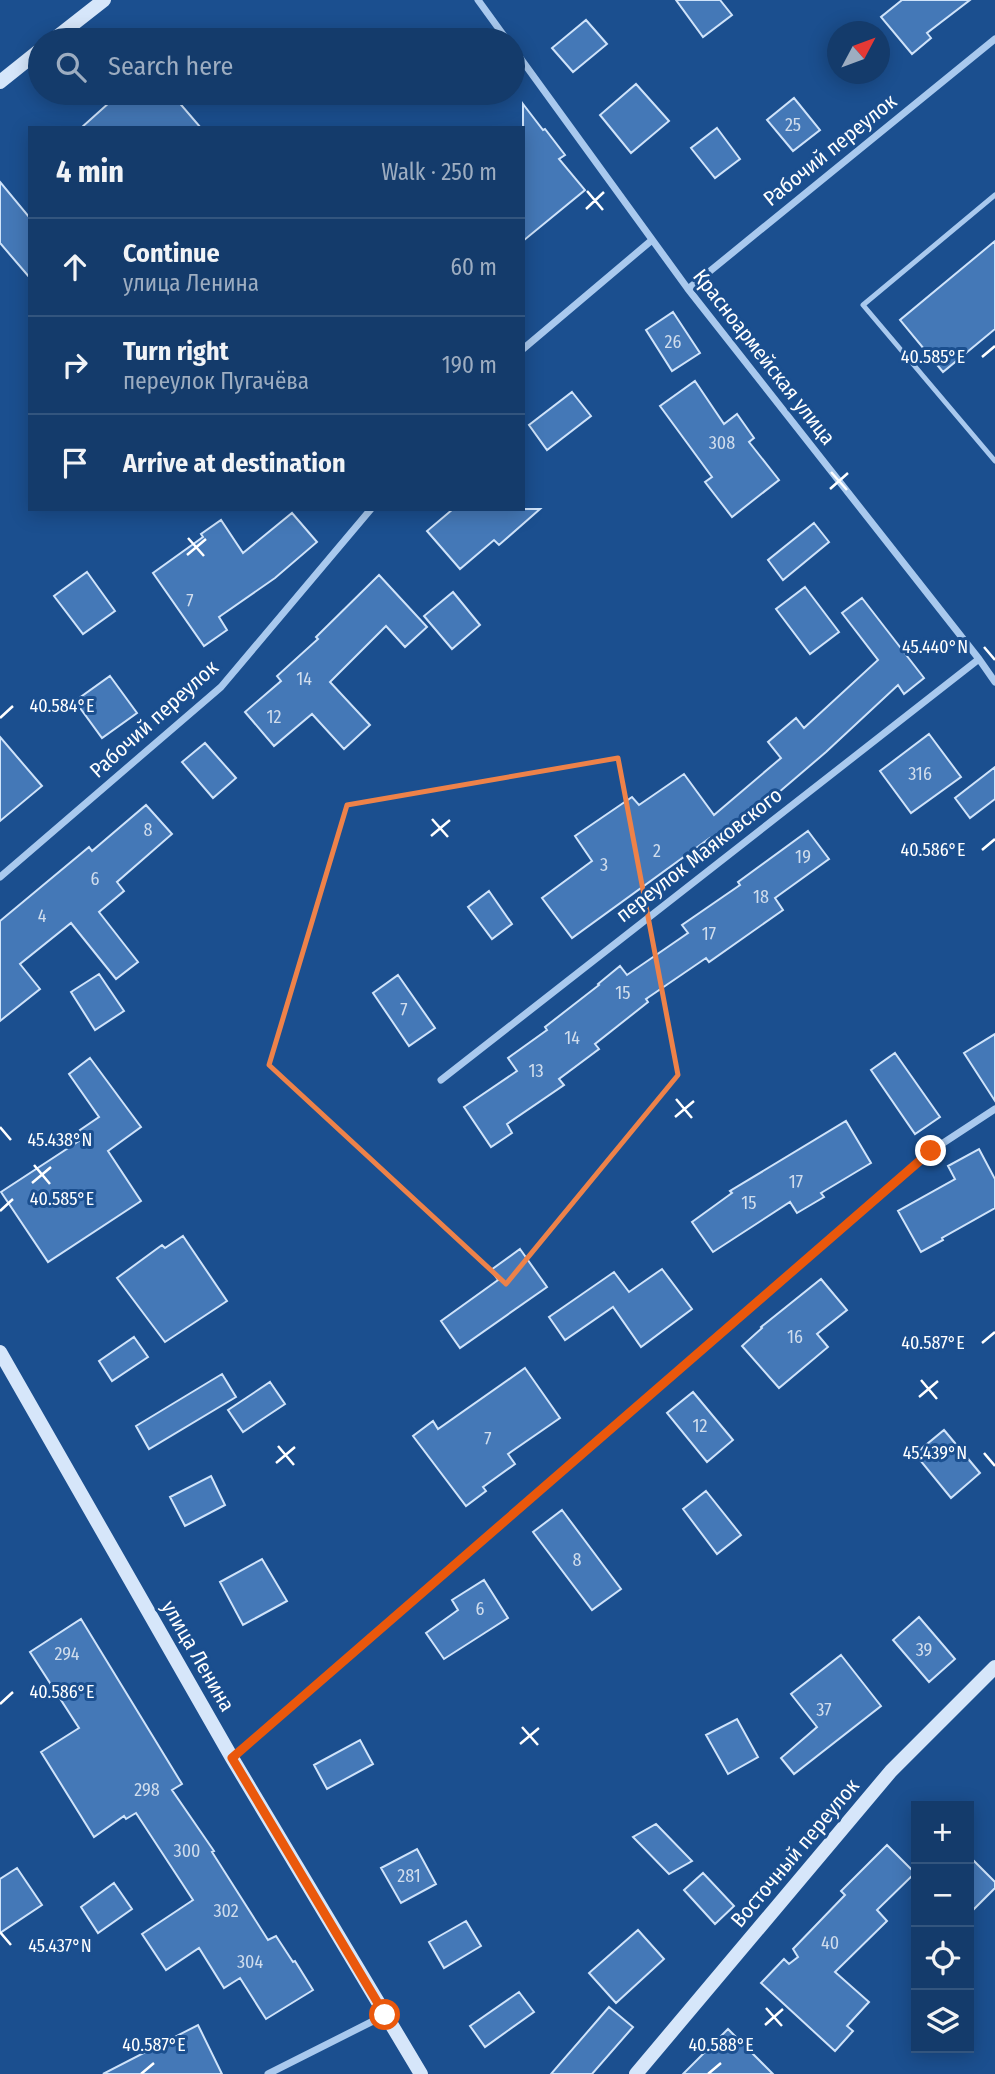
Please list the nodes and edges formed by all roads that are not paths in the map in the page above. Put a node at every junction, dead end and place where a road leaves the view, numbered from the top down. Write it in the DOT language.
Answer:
graph roads {
  1 [pos="104,0"];
  2 [pos="478,0"];
  3 [pos="68,28"];
  4 [pos="498,28"];
  5 [pos="995,39"];
  6 [pos="28,60"];
  7 [pos="525,65"];
  8 [pos="0,82"];
  9 [pos="995,195"];
  10 [pos="652,240"];
  11 [pos="688,289"];
  12 [pos="525,347"];
  13 [pos="995,461"];
  14 [pos="369,511"];
  15 [pos="979,659"];
  16 [pos="995,682"];
  17 [pos="0,877"];
  18 [pos="441,1080"];
  19 [pos="995,1109"];
  20 [pos="0,1352"];
  21 [pos="995,1667"];
  22 [pos="232,1758"];
  23 [pos="385,2015"];
  24 [pos="268,2074"];
  25 [pos="421,2074"];
  26 [pos="636,2074"];
  1 -- 3 [label="main road"];
  2 -- 4 [label="street"];
  5 -- 11 [label="street, Рабочий переулок"];
  6 -- 8 [label="main road"];
  7 -- 10 [label="street, Красноармейская улица"];
  9 -- 13 [label="lane"];
  10 -- 11 [label="street, Красноармейская улица"];
  10 -- 12 [label="street"];
  11 -- 15 [label="street, Красноармейская улица"];
  14 -- 17 [label="street, Рабочий переулок"];
  15 -- 16 [label="street, Красноармейская улица"];
  15 -- 18 [label="street, переулок Маяковского"];
  19 -- 22 [label="street"];
  20 -- 22 [label="main road, улица Ленина"];
  21 -- 26 [label="main road, Восточный переулок"];
  22 -- 23 [label="main road, улица Ленина"];
  23 -- 24 [label="street"];
  23 -- 25 [label="main road, улица Ленина"];
}
